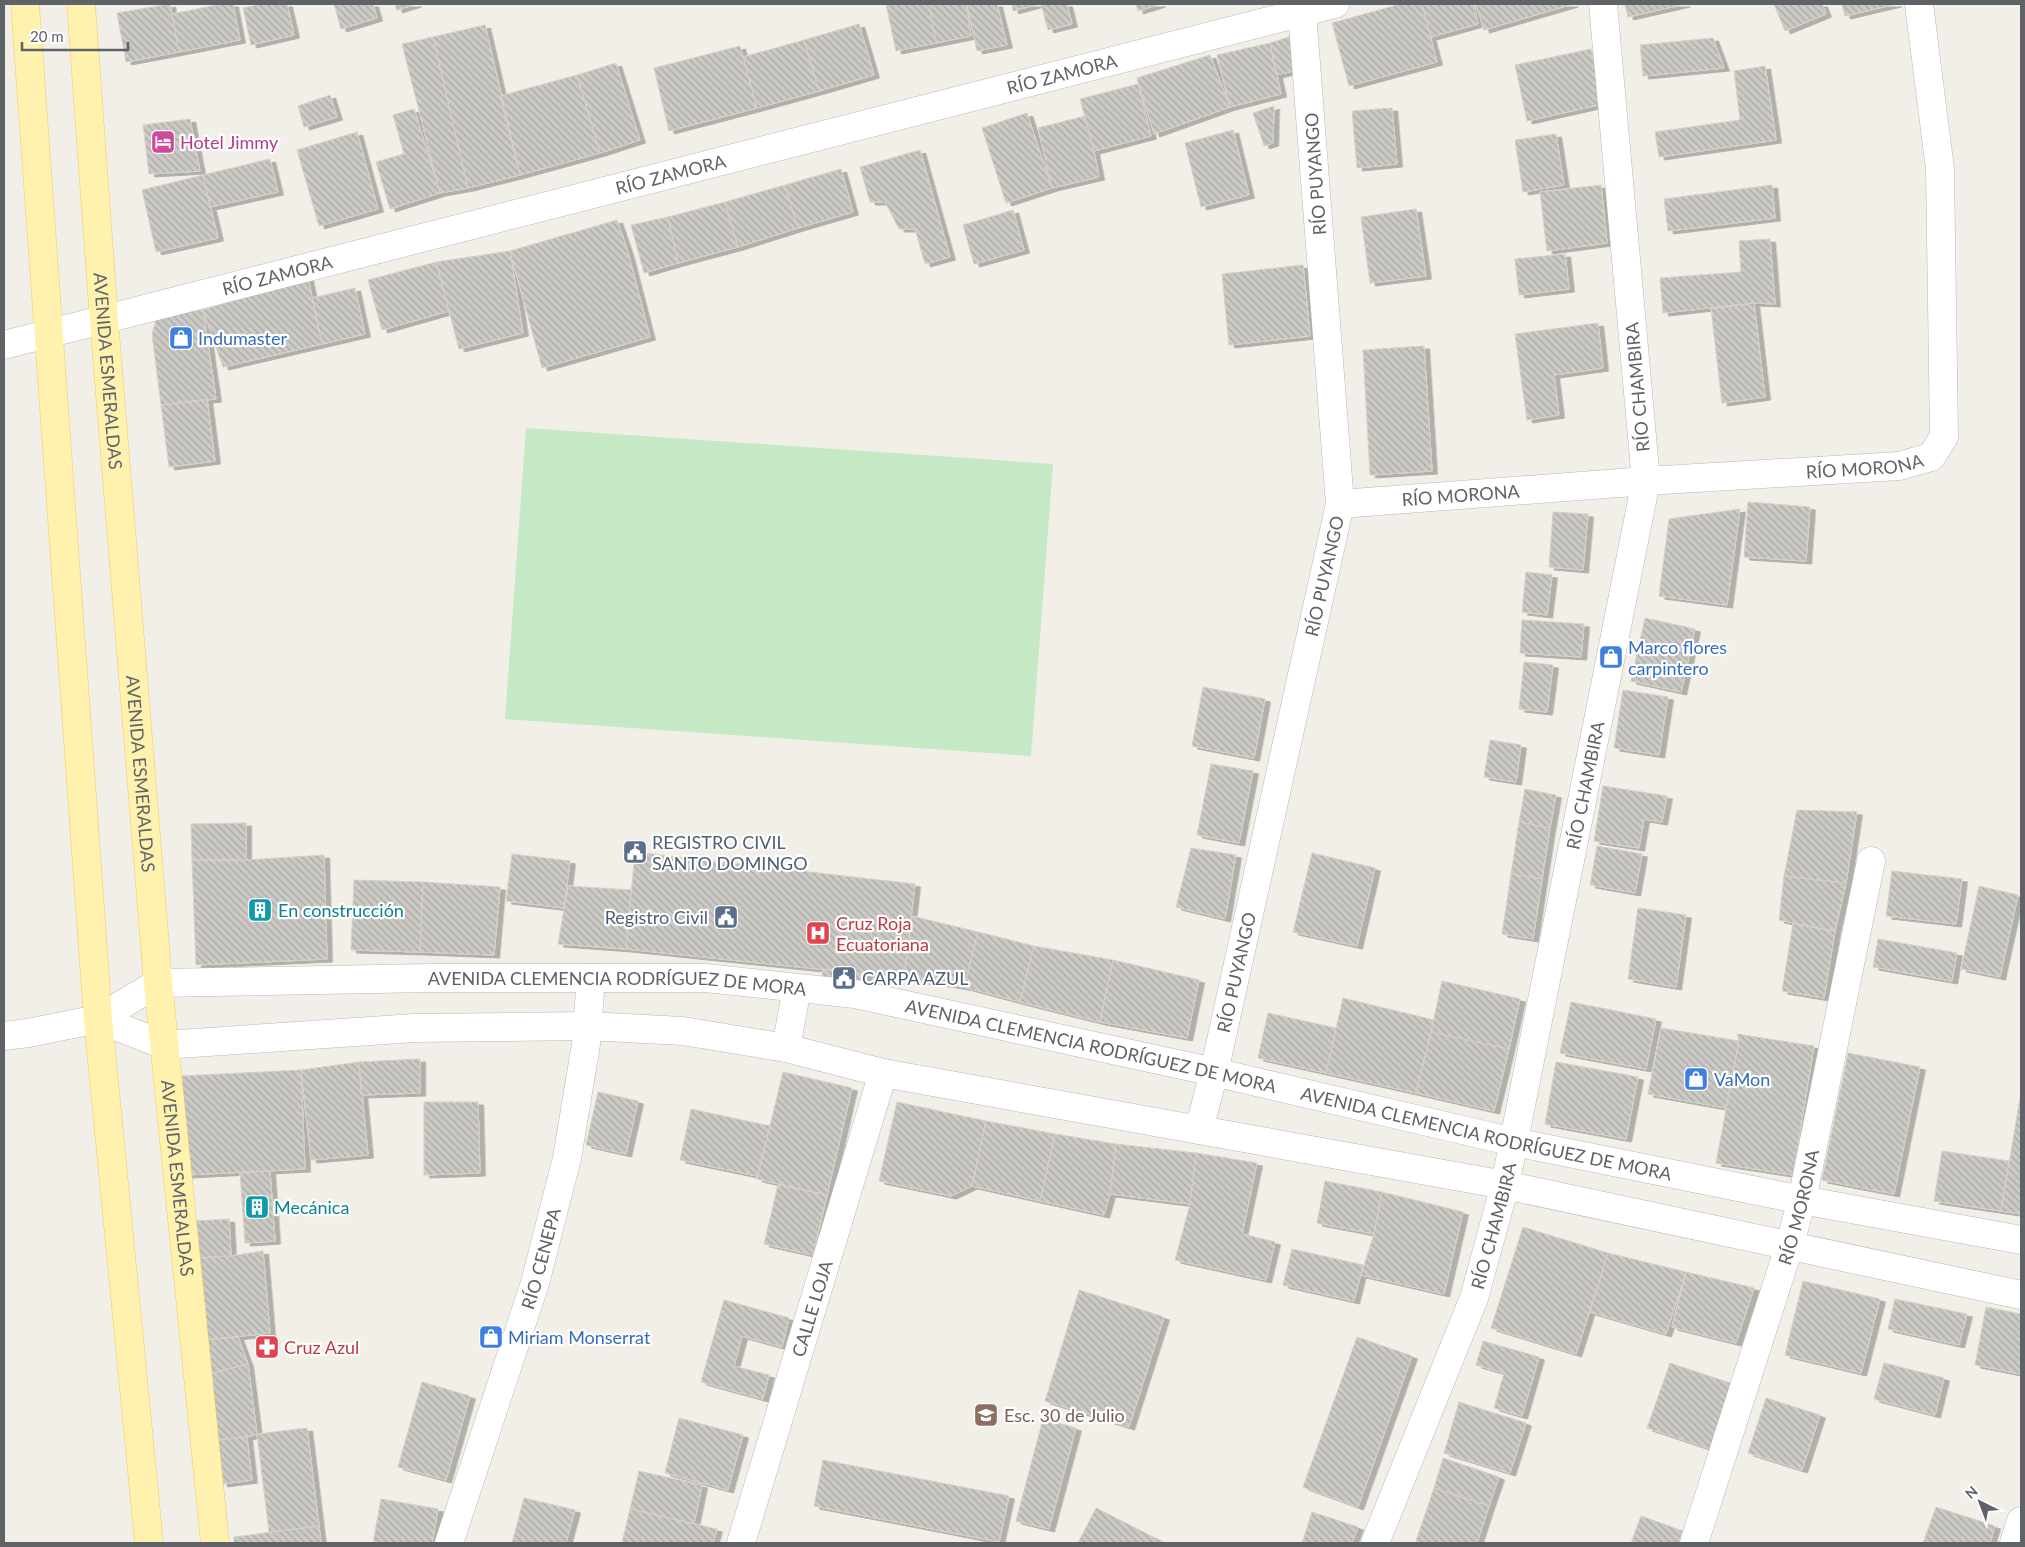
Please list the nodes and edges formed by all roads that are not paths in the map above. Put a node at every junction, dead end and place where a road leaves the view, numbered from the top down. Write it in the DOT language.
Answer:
graph roads {
  1 [pos="25,4"];
  2 [pos="81,4"];
  3 [pos="1336,4"];
  4 [pos="1603,4"];
  5 [pos="1919,4"];
  6 [pos="1302,12"];
  7 [pos="104,320"];
  8 [pos="49,334"];
  9 [pos="4,345"];
  10 [pos="1646,481"];
  11 [pos="1340,504"];
  12 [pos="1872,861"];
  13 [pos="591,978"];
  14 [pos="158,983"];
  15 [pos="796,988"];
  16 [pos="98,1019"];
  17 [pos="587,1026"];
  18 [pos="4,1036"];
  19 [pos="164,1045"];
  20 [pos="786,1048"];
  21 [pos="1214,1072"];
  22 [pos="883,1073"];
  23 [pos="1199,1130"];
  24 [pos="1514,1142"];
  25 [pos="1505,1185"];
  26 [pos="1802,1200"];
  27 [pos="2021,1240"];
  28 [pos="1789,1247"];
  29 [pos="2021,1295"];
  30 [pos="2021,1521"];
  31 [pos="149,1543"];
  32 [pos="215,1543"];
  33 [pos="449,1543"];
  34 [pos="741,1543"];
  35 [pos="1375,1543"];
  36 [pos="1694,1543"];
  37 [pos="2014,1543"];
  1 -- 8 [label="main road"];
  2 -- 7 [label="main road, AVENIDA ESMERALDAS"];
  3 -- 6 [label="street, RÍO ZAMORA"];
  4 -- 10 [label="street, RÍO CHAMBIRA"];
  5 -- 10 [label="street, RÍO MORONA"];
  6 -- 7 [label="street, RÍO ZAMORA"];
  6 -- 11 [label="street, RÍO PUYANGO"];
  7 -- 8 [label="street, RÍO ZAMORA"];
  7 -- 14 [label="main road, AVENIDA ESMERALDAS"];
  8 -- 9 [label="street, RÍO ZAMORA"];
  8 -- 16 [label="main road"];
  10 -- 11 [label="street, RÍO MORONA"];
  10 -- 24 [label="street, RÍO CHAMBIRA"];
  11 -- 21 [label="street, RÍO PUYANGO"];
  12 -- 26 [label="street, RÍO MORONA"];
  13 -- 14 [label="street, AVENIDA CLEMENCIA RODRÍGUEZ DE MORA"];
  13 -- 15 [label="street, AVENIDA CLEMENCIA RODRÍGUEZ DE MORA"];
  13 -- 17 [label="street, RÍO CENEPA"];
  14 -- 16 [label="street, AVENIDA CLEMENCIA RODRÍGUEZ DE MORA"];
  14 -- 19 [label="main road, AVENIDA ESMERALDAS"];
  15 -- 20 [label="street"];
  15 -- 21 [label="street, AVENIDA CLEMENCIA RODRÍGUEZ DE MORA"];
  16 -- 18 [label="street, AVENIDA CLEMENCIA RODRÍGUEZ DE MORA"];
  16 -- 19 [label="street"];
  16 -- 31 [label="main road"];
  17 -- 19 [label="street"];
  17 -- 20 [label="street"];
  17 -- 33 [label="street, RÍO CENEPA"];
  19 -- 32 [label="main road, AVENIDA ESMERALDAS"];
  20 -- 22 [label="street"];
  21 -- 23 [label="street, RÍO PUYANGO"];
  21 -- 24 [label="street, AVENIDA CLEMENCIA RODRÍGUEZ DE MORA"];
  22 -- 23 [label="street"];
  22 -- 34 [label="street, CALLE LOJA"];
  23 -- 25 [label="street"];
  24 -- 25 [label="street, RÍO CHAMBIRA"];
  24 -- 26 [label="street, AVENIDA CLEMENCIA RODRÍGUEZ DE MORA"];
  25 -- 28 [label="street"];
  25 -- 35 [label="street, RÍO CHAMBIRA"];
  26 -- 27 [label="street, AVENIDA CLEMENCIA RODRÍGUEZ DE MORA"];
  26 -- 28 [label="street, RÍO MORONA"];
  28 -- 29 [label="street"];
  28 -- 36 [label="street, RÍO MORONA"];
  30 -- 37 [label="street"];
}
